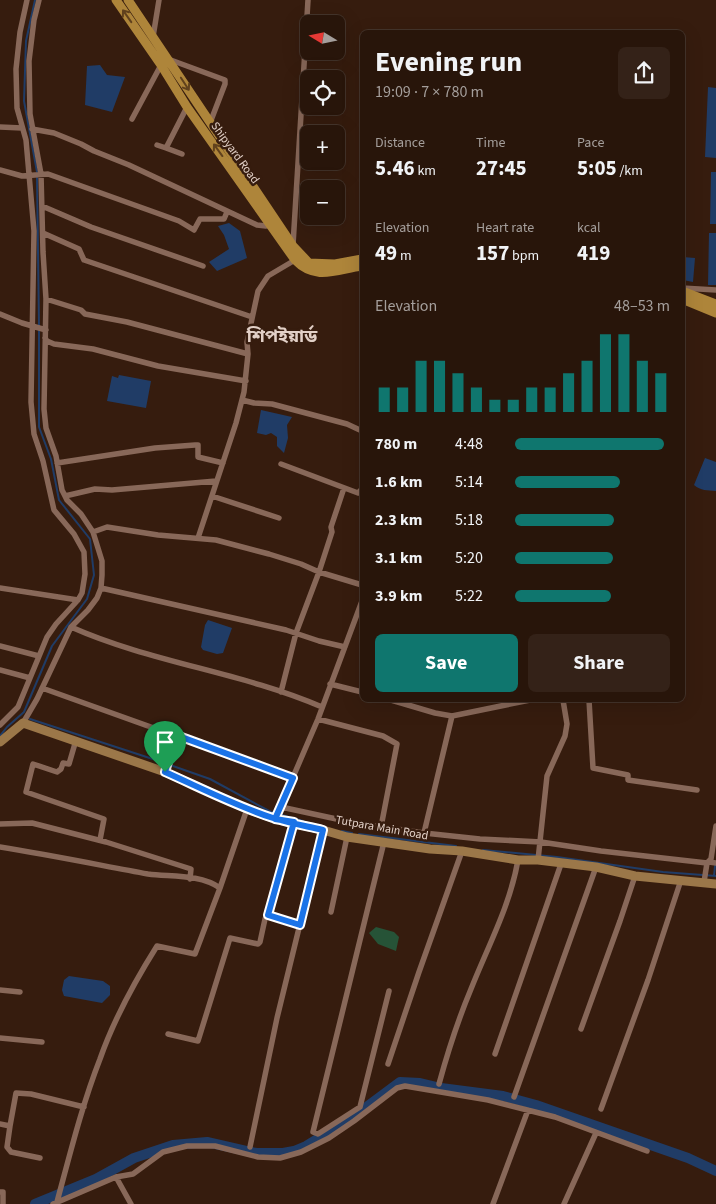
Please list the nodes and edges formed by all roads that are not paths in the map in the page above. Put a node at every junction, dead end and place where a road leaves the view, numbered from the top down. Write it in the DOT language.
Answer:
graph roads {
  1 [pos="27,0"];
  2 [pos="39,0"];
  3 [pos="116,0"];
  4 [pos="128,0"];
  5 [pos="159,0"];
  6 [pos="308,0"];
  7 [pos="154,37"];
  8 [pos="165,62"];
  9 [pos="187,107"];
  10 [pos="132,119"];
  11 [pos="210,123"];
  12 [pos="0,126"];
  13 [pos="22,128"];
  14 [pos="32,129"];
  15 [pos="157,145"];
  16 [pos="166,148"];
  17 [pos="182,154"];
  18 [pos="0,170"];
  19 [pos="41,174"];
  20 [pos="30,175"];
  21 [pos="42,206"];
  22 [pos="227,212"];
  23 [pos="270,222"];
  24 [pos="42,233"];
  25 [pos="293,246"];
  26 [pos="360,259"];
  27 [pos="296,260"];
  28 [pos="202,266"];
  29 [pos="360,266"];
  30 [pos="685,290"];
  31 [pos="716,290"];
  32 [pos="685,291"];
  33 [pos="46,299"];
  34 [pos="685,300"];
  35 [pos="716,304"];
  36 [pos="716,313"];
  37 [pos="0,314"];
  38 [pos="252,316"];
  39 [pos="39,328"];
  40 [pos="45,338"];
  41 [pos="248,354"];
  42 [pos="246,381"];
  43 [pos="242,400"];
  44 [pos="360,430"];
  45 [pos="57,463"];
  46 [pos="223,464"];
  47 [pos="281,464"];
  48 [pos="216,481"];
  49 [pos="344,488"];
  50 [pos="360,491"];
  51 [pos="65,496"];
  52 [pos="212,496"];
  53 [pos="279,518"];
  54 [pos="93,532"];
  55 [pos="198,538"];
  56 [pos="319,572"];
  57 [pos="360,583"];
  58 [pos="0,588"];
  59 [pos="101,588"];
  60 [pos="78,600"];
  61 [pos="360,606"];
  62 [pos="71,626"];
  63 [pos="296,633"];
  64 [pos="0,646"];
  65 [pos="345,647"];
  66 [pos="39,656"];
  67 [pos="0,670"];
  68 [pos="30,678"];
  69 [pos="330,684"];
  70 [pos="42,688"];
  71 [pos="282,692"];
  72 [pos="360,692"];
  73 [pos="398,702"];
  74 [pos="520,702"];
  75 [pos="563,702"];
  76 [pos="589,702"];
  77 [pos="322,707"];
  78 [pos="452,716"];
  79 [pos="318,719"];
  80 [pos="23,723"];
  81 [pos="0,725"];
  82 [pos="176,735"];
  83 [pos="76,740"];
  84 [pos="0,742"];
  85 [pos="167,767"];
  86 [pos="293,778"];
  87 [pos="697,790"];
  88 [pos="280,807"];
  89 [pos="247,809"];
  90 [pos="275,819"];
  91 [pos="294,822"];
  92 [pos="0,824"];
  93 [pos="381,826"];
  94 [pos="716,826"];
  95 [pos="323,830"];
  96 [pos="424,833"];
  97 [pos="346,837"];
  98 [pos="100,840"];
  99 [pos="384,842"];
  100 [pos="541,842"];
  101 [pos="0,847"];
  102 [pos="462,851"];
  103 [pos="518,860"];
  104 [pos="538,860"];
  105 [pos="708,862"];
  106 [pos="716,863"];
  107 [pos="561,864"];
  108 [pos="596,867"];
  109 [pos="635,876"];
  110 [pos="190,879"];
  111 [pos="681,880"];
  112 [pos="704,882"];
  113 [pos="716,884"];
  114 [pos="220,888"];
  115 [pos="331,912"];
  116 [pos="268,915"];
  117 [pos="300,925"];
  118 [pos="0,990"];
  119 [pos="389,991"];
  120 [pos="20,992"];
  121 [pos="581,1029"];
  122 [pos="168,1034"];
  123 [pos="0,1038"];
  124 [pos="42,1042"];
  125 [pos="495,1054"];
  126 [pos="388,1064"];
  127 [pos="439,1084"];
  128 [pos="514,1097"];
  129 [pos="84,1106"];
  130 [pos="601,1109"];
  131 [pos="528,1110"];
  132 [pos="0,1124"];
  133 [pos="10,1126"];
  134 [pos="596,1133"];
  135 [pos="250,1147"];
  136 [pos="647,1151"];
  137 [pos="40,1158"];
  138 [pos="116,1177"];
  139 [pos="0,1192"];
  140 [pos="55,1203"];
  141 [pos="3,1204"];
  142 [pos="130,1204"];
  143 [pos="492,1204"];
  144 [pos="564,1204"];
  1 -- 13 [label="street"];
  2 -- 14 [label="street"];
  8 -- 3 [label="main road, Shipyard Road, one-way"];
  4 -- 7 [label="main road"];
  5 -- 7 [label="street"];
  6 -- 25 [label="street"];
  7 -- 8 [label="main road"];
  8 -- 9 [label="main road, Shipyard Road"];
  8 -- 10 [label="street"];
  8 -- 11 [label="main road, one-way"];
  8 -- 11 [label="street"];
  9 -- 16 [label="street"];
  23 -- 9 [label="main road, Shipyard Road, one-way"];
  11 -- 25 [label="main road"];
  12 -- 13 [label="street"];
  13 -- 20 [label="street"];
  14 -- 19 [label="street"];
  14 -- 22 [label="street"];
  15 -- 16 [label="street"];
  16 -- 17 [label="street"];
  18 -- 20 [label="street"];
  19 -- 20 [label="street"];
  19 -- 21 [label="street"];
  19 -- 22 [label="street"];
  20 -- 39 [label="street"];
  21 -- 24 [label="street"];
  21 -- 28 [label="street"];
  22 -- 23 [label="street"];
  23 -- 27 [label="main road, Shipyard Road"];
  24 -- 33 [label="street"];
  24 -- 38 [label="street"];
  25 -- 26 [label="main road"];
  27 -- 29 [label="main road, Shipyard Road"];
  27 -- 38 [label="street"];
  30 -- 31 [label="street"];
  32 -- 35 [label="main road"];
  33 -- 39 [label="street"];
  33 -- 41 [label="street"];
  34 -- 36 [label="main road"];
  37 -- 39 [label="street"];
  38 -- 41 [label="street"];
  39 -- 40 [label="street"];
  39 -- 60 [label="street"];
  40 -- 42 [label="street"];
  40 -- 45 [label="street"];
  41 -- 42 [label="street"];
  42 -- 43 [label="street"];
  43 -- 44 [label="street"];
  43 -- 46 [label="street"];
  45 -- 46 [label="street"];
  45 -- 51 [label="street"];
  46 -- 48 [label="street"];
  47 -- 49 [label="street"];
  48 -- 51 [label="street"];
  48 -- 52 [label="street"];
  49 -- 50 [label="street"];
  49 -- 56 [label="street"];
  51 -- 54 [label="street"];
  52 -- 53 [label="street"];
  52 -- 55 [label="street"];
  54 -- 55 [label="street"];
  54 -- 59 [label="street"];
  55 -- 56 [label="street"];
  56 -- 57 [label="street"];
  56 -- 63 [label="street"];
  58 -- 60 [label="street"];
  59 -- 62 [label="street"];
  59 -- 63 [label="street"];
  60 -- 66 [label="street"];
  61 -- 65 [label="street"];
  62 -- 70 [label="street"];
  62 -- 71 [label="street"];
  63 -- 65 [label="street"];
  63 -- 71 [label="street"];
  64 -- 66 [label="street"];
  65 -- 69 [label="street"];
  66 -- 68 [label="street"];
  67 -- 68 [label="street"];
  68 -- 81 [label="street"];
  69 -- 72 [label="street"];
  69 -- 77 [label="street"];
  70 -- 80 [label="street"];
  70 -- 82 [label="street"];
  71 -- 77 [label="street"];
  73 -- 78 [label="street"];
  74 -- 78 [label="street"];
  75 -- 100 [label="street"];
  76 -- 87 [label="street"];
  77 -- 79 [label="street"];
  78 -- 96 [label="street"];
  79 -- 86 [label="street"];
  79 -- 93 [label="street"];
  80 -- 83 [label="street, Tutpara Main Road"];
  80 -- 84 [label="street"];
  82 -- 85 [label="street"];
  82 -- 86 [label="street"];
  83 -- 85 [label="street, Tutpara Main Road"];
  83 -- 98 [label="street"];
  85 -- 89 [label="street, Tutpara Main Road"];
  86 -- 88 [label="street"];
  88 -- 90 [label="street"];
  88 -- 93 [label="street"];
  89 -- 90 [label="street, Tutpara Main Road"];
  89 -- 114 [label="street"];
  90 -- 91 [label="street, Tutpara Main Road"];
  91 -- 95 [label="street, Tutpara Main Road"];
  91 -- 116 [label="street"];
  92 -- 98 [label="street"];
  93 -- 96 [label="street"];
  94 -- 105 [label="street"];
  95 -- 97 [label="street, Tutpara Main Road"];
  95 -- 117 [label="street"];
  96 -- 100 [label="street"];
  97 -- 99 [label="street, Tutpara Main Road"];
  97 -- 115 [label="street"];
  98 -- 110 [label="street"];
  99 -- 102 [label="street, Tutpara Main Road"];
  99 -- 119 [label="street"];
  100 -- 104 [label="street"];
  100 -- 105 [label="street"];
  101 -- 110 [label="street"];
  102 -- 103 [label="street, Tutpara Main Road"];
  102 -- 126 [label="street"];
  103 -- 104 [label="street, Tutpara Main Road"];
  103 -- 127 [label="street"];
  104 -- 107 [label="street, Tutpara Main Road"];
  105 -- 106 [label="street"];
  105 -- 112 [label="street"];
  107 -- 108 [label="street, Tutpara Main Road"];
  107 -- 125 [label="street"];
  108 -- 109 [label="street, Tutpara Main Road"];
  108 -- 128 [label="street"];
  109 -- 111 [label="street, Tutpara Main Road"];
  109 -- 121 [label="street"];
  110 -- 114 [label="street"];
  111 -- 112 [label="street, Tutpara Main Road"];
  111 -- 130 [label="street"];
  112 -- 113 [label="street, Tutpara Main Road"];
  114 -- 129 [label="street"];
  116 -- 117 [label="street"];
  116 -- 122 [label="street"];
  117 -- 135 [label="street"];
  118 -- 120 [label="street"];
  123 -- 124 [label="street"];
  129 -- 133 [label="street"];
  129 -- 140 [label="street"];
  131 -- 134 [label="street"];
  131 -- 138 [label="street"];
  131 -- 143 [label="street"];
  132 -- 133 [label="street"];
  133 -- 137 [label="street"];
  134 -- 136 [label="street"];
  134 -- 144 [label="street"];
  138 -- 140 [label="street"];
  138 -- 142 [label="street"];
  139 -- 141 [label="street"];
}
